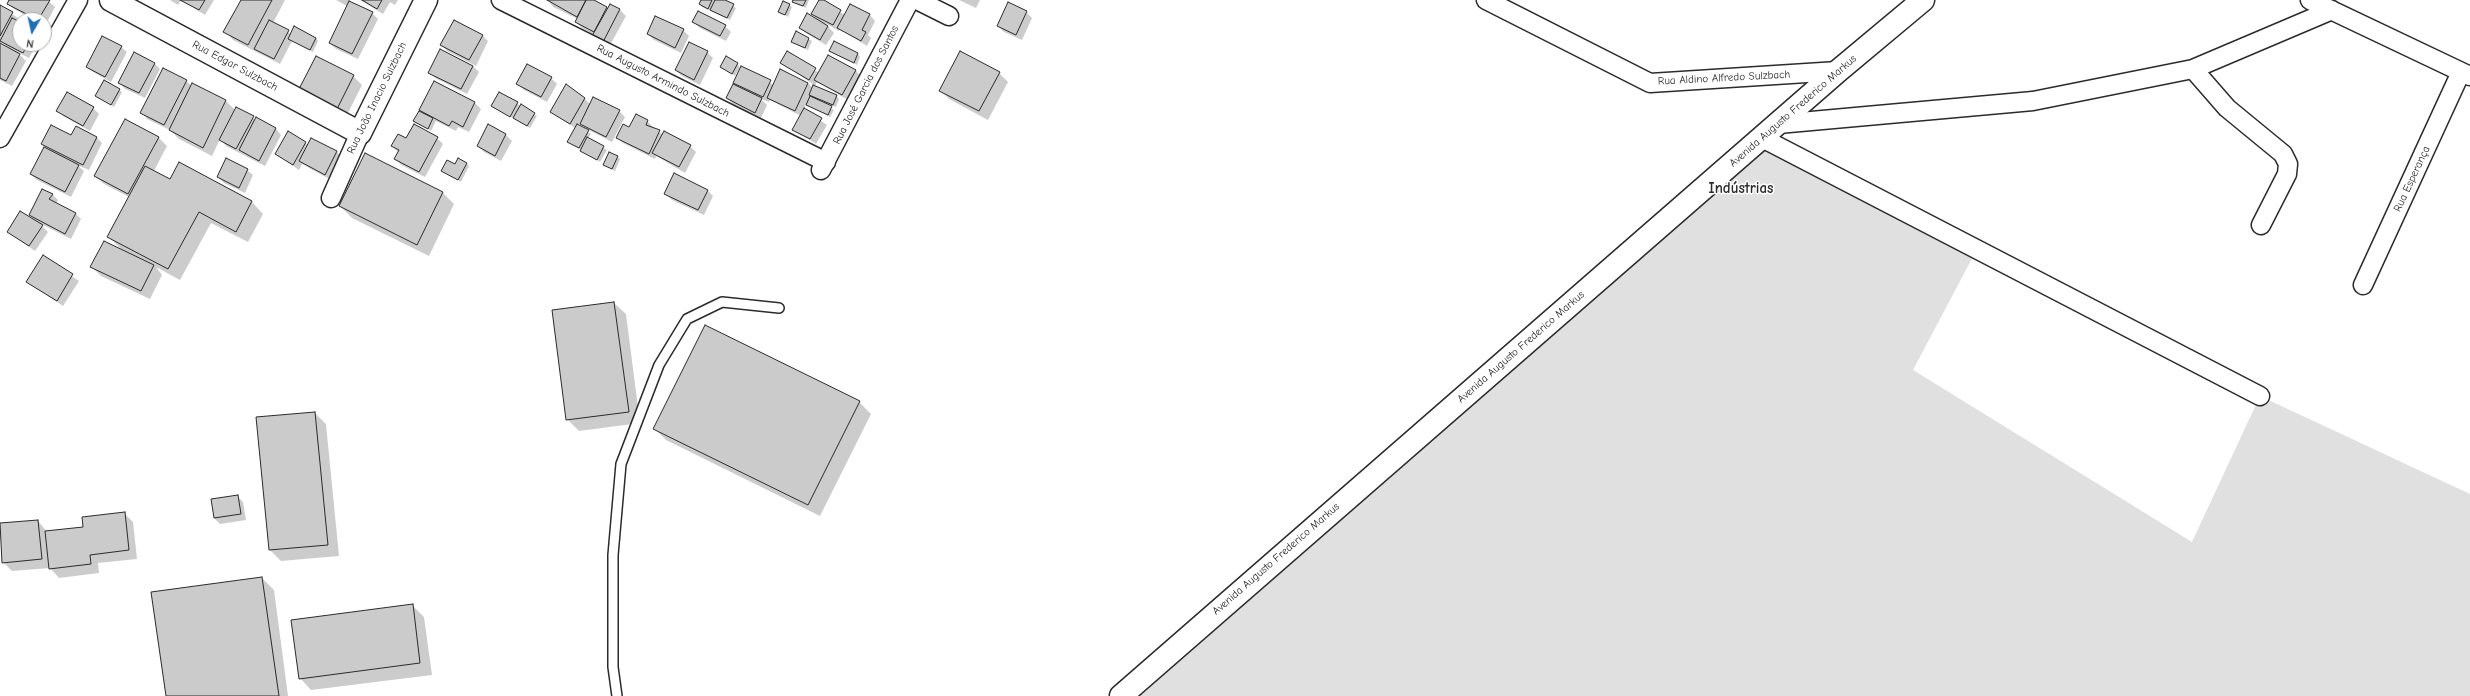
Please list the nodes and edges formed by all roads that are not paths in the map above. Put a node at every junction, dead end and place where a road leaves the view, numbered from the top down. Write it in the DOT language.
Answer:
graph roads {
  1 [pos="78,0"];
  2 [pos="111,0"];
  3 [pos="426,0"];
  4 [pos="501,0"];
  5 [pos="910,0"];
  6 [pos="918,0"];
  7 [pos="1486,0"];
  8 [pos="1923,0"];
  9 [pos="2310,0"];
  10 [pos="2332,10"];
  11 [pos="949,16"];
  12 [pos="2193,69"];
  13 [pos="1838,72"];
  14 [pos="2466,74"];
  15 [pos="1770,131"];
  16 [pos="360,132"];
  17 [pos="0,138"];
  18 [pos="824,166"];
  19 [pos="330,198"];
  20 [pos="2261,225"];
  21 [pos="2363,286"];
  22 [pos="779,308"];
  23 [pos="2260,396"];
  24 [pos="617,696"];
  25 [pos="1121,696"];
  1 -- 17 [label="street"];
  2 -- 16 [label="street, Rua Edgar Sulzbach"];
  3 -- 16 [label="street, Rua João Inacio Sulzbach"];
  4 -- 18 [label="street, Rua Augusto Armindo Sulzbach"];
  5 -- 18 [label="street, Rua José Garcia dos Santos"];
  6 -- 11 [label="street"];
  7 -- 13 [label="street, Rua Aldino Alfredo Sulzbach"];
  8 -- 13 [label="street, Avenida Augusto Frederico Markus"];
  9 -- 10 [label="street"];
  10 -- 12 [label="street"];
  10 -- 14 [label="street"];
  12 -- 15 [label="street"];
  12 -- 20 [label="street"];
  13 -- 15 [label="street, Avenida Augusto Frederico Markus"];
  14 -- 21 [label="street, Rua Esperança"];
  15 -- 23 [label="street"];
  15 -- 25 [label="street, Avenida Augusto Frederico Markus"];
  16 -- 19 [label="street, Rua João Inacio Sulzbach"];
  22 -- 24 [label="lane"];
}
